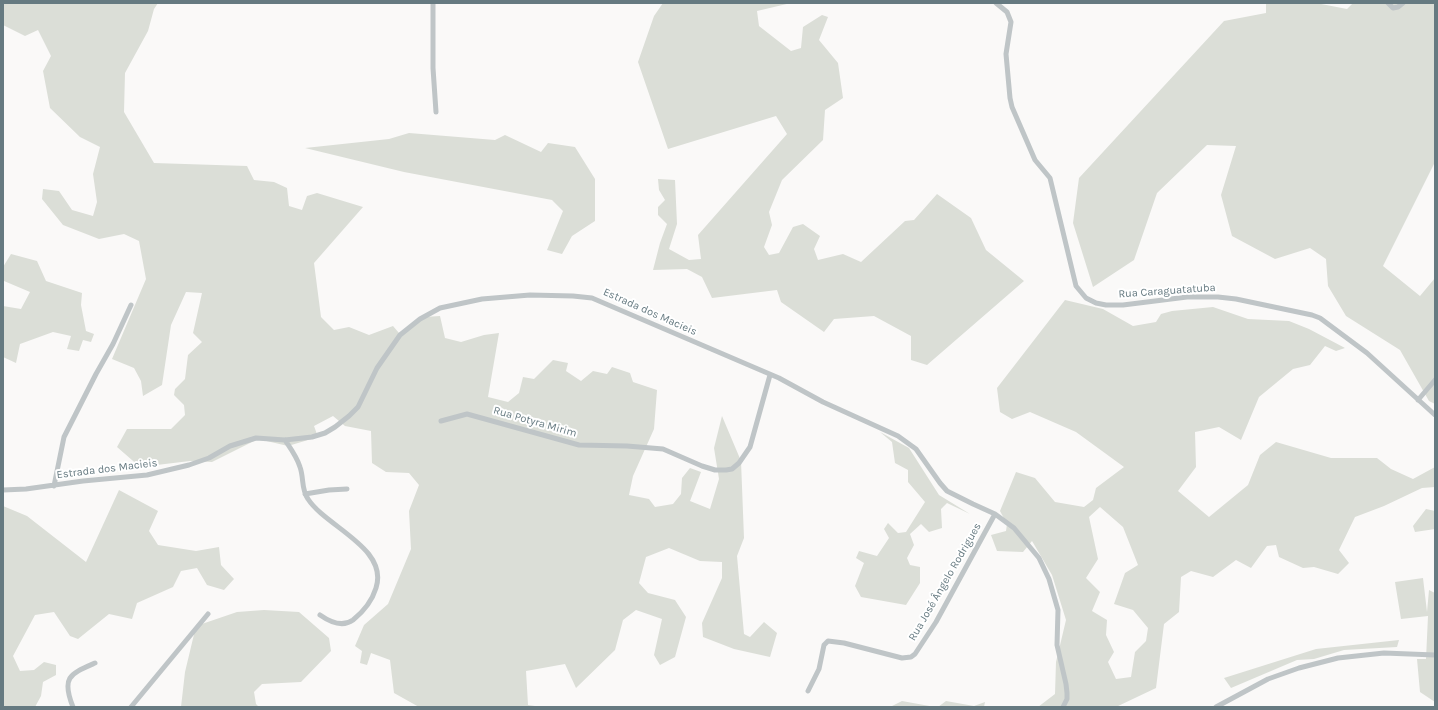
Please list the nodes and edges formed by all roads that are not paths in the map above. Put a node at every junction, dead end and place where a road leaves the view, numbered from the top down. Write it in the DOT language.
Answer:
graph roads {
  1 [pos="432,3"];
  2 [pos="996,3"];
  3 [pos="1388,3"];
  4 [pos="1403,3"];
  5 [pos="436,112"];
  6 [pos="131,305"];
  7 [pos="770,375"];
  8 [pos="1435,380"];
  9 [pos="1418,400"];
  10 [pos="1435,415"];
  11 [pos="441,421"];
  12 [pos="285,440"];
  13 [pos="54,486"];
  14 [pos="347,489"];
  15 [pos="3,490"];
  16 [pos="304,494"];
  17 [pos="995,514"];
  18 [pos="208,614"];
  19 [pos="320,615"];
  20 [pos="1435,655"];
  21 [pos="95,663"];
  22 [pos="808,691"];
  23 [pos="73,707"];
  24 [pos="131,707"];
  25 [pos="1063,707"];
  26 [pos="1216,707"];
  1 -- 5 [label="street"];
  2 -- 9 [label="street, Rua Caraguatatuba"];
  3 -- 4 [label="street"];
  6 -- 13 [label="street"];
  7 -- 11 [label="street, Rua Potyra Mirim"];
  7 -- 12 [label="street, Estrada dos Macieis"];
  7 -- 17 [label="street, Estrada dos Macieis"];
  8 -- 9 [label="street"];
  9 -- 10 [label="street, Rua Caraguatatuba"];
  12 -- 13 [label="street, Estrada dos Macieis"];
  12 -- 16 [label="street"];
  13 -- 15 [label="street, Estrada dos Macieis"];
  14 -- 16 [label="street"];
  16 -- 19 [label="street"];
  17 -- 22 [label="street, Rua José Ângelo Rodrigues"];
  17 -- 25 [label="street, Estrada dos Macieis"];
  18 -- 24 [label="street"];
  20 -- 26 [label="street"];
  21 -- 23 [label="street"];
}
